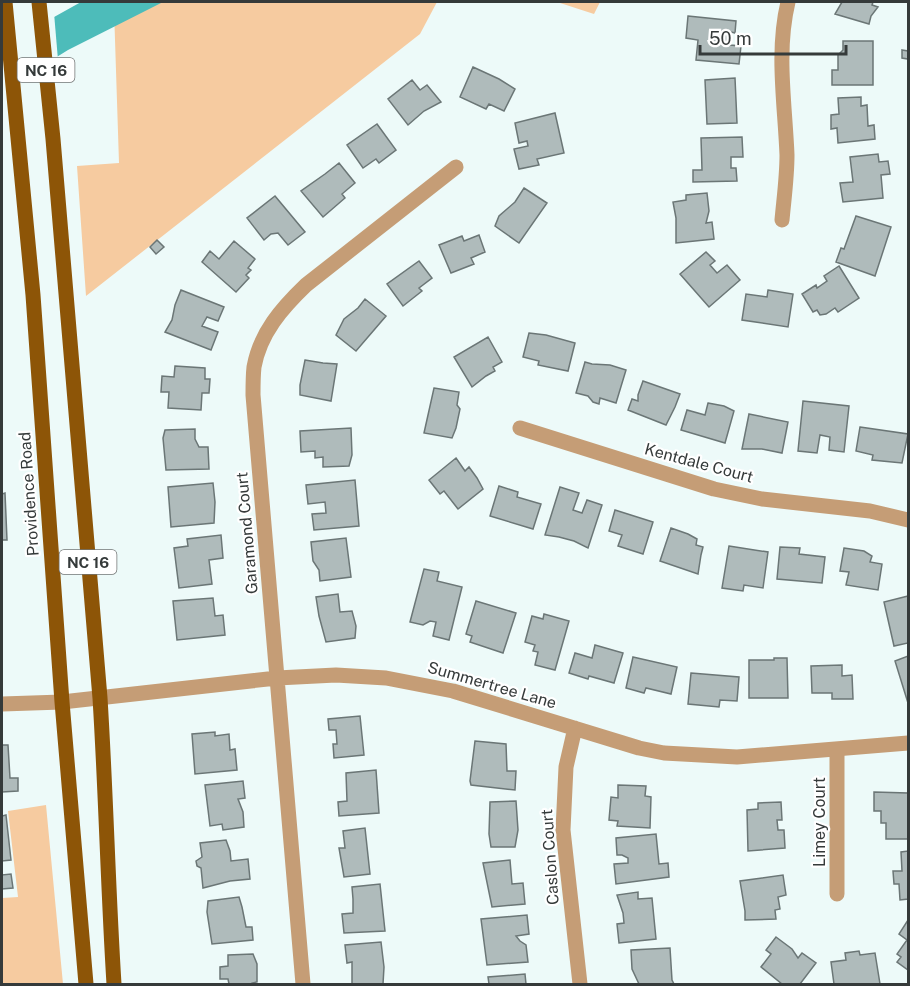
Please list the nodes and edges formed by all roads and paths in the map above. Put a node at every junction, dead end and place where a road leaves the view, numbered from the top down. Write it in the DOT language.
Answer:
graph roads {
  1 [pos="5,2"];
  2 [pos="39,2"];
  3 [pos="788,2"];
  4 [pos="456,167"];
  5 [pos="782,220"];
  6 [pos="520,428"];
  7 [pos="909,520"];
  8 [pos="277,678"];
  9 [pos="100,698"];
  10 [pos="62,702"];
  11 [pos="2,704"];
  12 [pos="575,728"];
  13 [pos="909,743"];
  14 [pos="837,749"];
  15 [pos="837,894"];
  16 [pos="86,984"];
  17 [pos="114,984"];
  18 [pos="303,984"];
  19 [pos="579,984"];
  1 -- 10 [label="main road, Providence Road / NC 16"];
  2 -- 9 [label="main road, NC 16"];
  3 -- 5 [label="street"];
  4 -- 8 [label="street, Garamond Court"];
  6 -- 7 [label="street, Kentdale Court"];
  8 -- 9 [label="street, Summertree Lane"];
  8 -- 12 [label="street, Summertree Lane"];
  8 -- 18 [label="street, Garamond Court"];
  9 -- 10 [label="street, Summertree Lane"];
  9 -- 17 [label="main road, NC 16"];
  10 -- 11 [label="street, Summertree Lane"];
  10 -- 16 [label="main road, Providence Road / NC 16"];
  12 -- 14 [label="street, Summertree Lane"];
  12 -- 19 [label="street, Caslon Court"];
  13 -- 14 [label="street, Summertree Lane"];
  14 -- 15 [label="street, Limey Court"];
}
